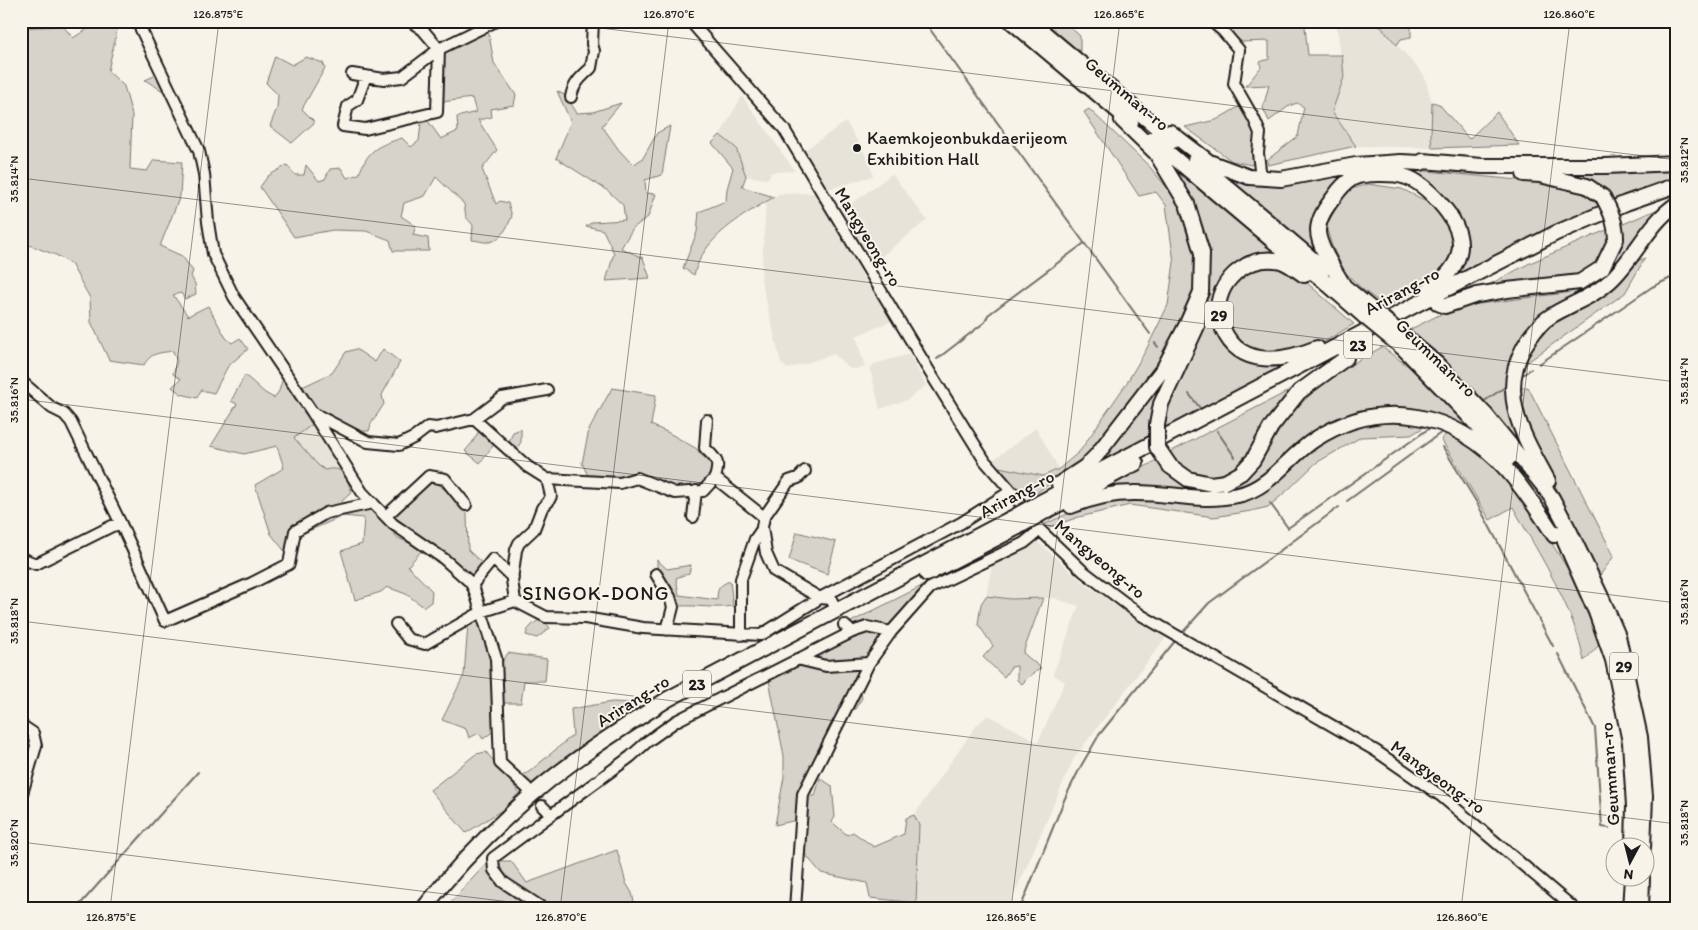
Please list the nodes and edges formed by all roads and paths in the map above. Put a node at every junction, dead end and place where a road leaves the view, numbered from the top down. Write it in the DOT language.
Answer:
graph roads {
  1 [pos="137,21"];
  2 [pos="410,21"];
  3 [pos="496,21"];
  4 [pos="593,21"];
  5 [pos="690,21"];
  6 [pos="1011,21"];
  7 [pos="1030,21"];
  8 [pos="1211,21"];
  9 [pos="438,49"];
  10 [pos="352,74"];
  11 [pos="366,76"];
  12 [pos="572,97"];
  13 [pos="1124,116"];
  14 [pos="1166,136"];
  15 [pos="1421,163"];
  16 [pos="1677,163"];
  17 [pos="1260,170"];
  18 [pos="1677,185"];
  19 [pos="1677,194"];
  20 [pos="1677,204"];
  21 [pos="1323,280"];
  22 [pos="1344,286"];
  23 [pos="1201,292"];
  24 [pos="1438,303"];
  25 [pos="1417,304"];
  26 [pos="1370,314"];
  27 [pos="1404,343"];
  28 [pos="1343,348"];
  29 [pos="21,381"];
  30 [pos="547,390"];
  31 [pos="312,412"];
  32 [pos="474,419"];
  33 [pos="707,420"];
  34 [pos="805,471"];
  35 [pos="714,478"];
  36 [pos="547,479"];
  37 [pos="696,491"];
  38 [pos="1011,491"];
  39 [pos="1552,498"];
  40 [pos="373,503"];
  41 [pos="466,505"];
  42 [pos="1044,506"];
  43 [pos="386,516"];
  44 [pos="693,517"];
  45 [pos="764,517"];
  46 [pos="1015,522"];
  47 [pos="121,524"];
  48 [pos="762,529"];
  49 [pos="1040,530"];
  50 [pos="1560,533"];
  51 [pos="21,558"];
  52 [pos="656,574"];
  53 [pos="512,578"];
  54 [pos="472,585"];
  55 [pos="820,598"];
  56 [pos="515,601"];
  57 [pos="834,605"];
  58 [pos="481,612"];
  59 [pos="396,624"];
  60 [pos="668,630"];
  61 [pos="891,632"];
  62 [pos="740,634"];
  63 [pos="797,659"];
  64 [pos="869,663"];
  65 [pos="21,725"];
  66 [pos="527,788"];
  67 [pos="21,797"];
  68 [pos="542,806"];
  69 [pos="551,816"];
  70 [pos="1633,838"];
  71 [pos="1643,838"];
  72 [pos="1631,888"];
  73 [pos="1642,888"];
  74 [pos="423,909"];
  75 [pos="434,909"];
  76 [pos="544,909"];
  77 [pos="795,909"];
  78 [pos="1575,909"];
  79 [pos="1630,909"];
  80 [pos="1641,909"];
  1 -- 31 [label="street"];
  2 -- 9 [label="street"];
  3 -- 9 [label="street"];
  4 -- 12 [label="street"];
  5 -- 38 [label="street, Mangyeong-ro"];
  6 -- 13 [label="highway, Geumman-ro"];
  7 -- 14 [label="highway, Geumman-ro"];
  8 -- 17 [label="street"];
  9 -- 11 [label="street"];
  9 -- 11 [label="street"];
  10 -- 11 [label="street"];
  13 -- 21 [label="highway, Geumman-ro"];
  13 -- 23 [label="highway"];
  14 -- 15 [label="highway"];
  14 -- 22 [label="highway, Geumman-ro"];
  15 -- 16 [label="highway"];
  15 -- 24 [label="highway, bridge"];
  18 -- 25 [label="highway, Arirang-ro / 23"];
  19 -- 24 [label="highway, Arirang-ro / 23"];
  20 -- 39 [label="highway, 29"];
  21 -- 26 [label="highway, Geumman-ro / 29"];
  21 -- 28 [label="highway, 29"];
  22 -- 25 [label="highway"];
  22 -- 26 [label="highway, Geumman-ro"];
  23 -- 28 [label="highway, bridge"];
  23 -- 42 [label="highway"];
  24 -- 28 [label="highway, Arirang-ro / 23"];
  25 -- 28 [label="highway, Arirang-ro / 23"];
  26 -- 27 [label="highway, Geumman-ro, bridge"];
  27 -- 39 [label="highway, Geumman-ro"];
  27 -- 50 [label="highway, Geumman-ro / 29"];
  28 -- 42 [label="highway, Arirang-ro / 23"];
  29 -- 47 [label="street"];
  30 -- 32 [label="street"];
  31 -- 32 [label="street"];
  31 -- 40 [label="street"];
  32 -- 36 [label="street"];
  33 -- 35 [label="street"];
  34 -- 45 [label="street"];
  35 -- 37 [label="street"];
  35 -- 45 [label="street"];
  36 -- 37 [label="street"];
  36 -- 53 [label="street"];
  37 -- 44 [label="street"];
  38 -- 49 [label="street, Mangyeong-ro"];
  38 -- 55 [label="street"];
  39 -- 71 [label="highway, Geumman-ro / 29"];
  40 -- 43 [label="street"];
  40 -- 47 [label="street"];
  41 -- 43 [label="street"];
  42 -- 46 [label="highway, Arirang-ro / 23, bridge"];
  42 -- 50 [label="highway"];
  43 -- 54 [label="street"];
  45 -- 48 [label="street"];
  46 -- 74 [label="highway, Arirang-ro / 23"];
  46 -- 75 [label="highway, Arirang-ro / 23"];
  47 -- 51 [label="street"];
  48 -- 55 [label="street"];
  48 -- 62 [label="street"];
  49 -- 61 [label="street"];
  49 -- 78 [label="street, Mangyeong-ro"];
  50 -- 70 [label="highway, Geumman-ro / 29"];
  52 -- 60 [label="street"];
  53 -- 54 [label="street"];
  53 -- 56 [label="street"];
  54 -- 58 [label="street"];
  55 -- 57 [label="street"];
  55 -- 62 [label="street"];
  56 -- 58 [label="street"];
  56 -- 60 [label="street"];
  58 -- 59 [label="street"];
  58 -- 66 [label="street"];
  60 -- 62 [label="street"];
  61 -- 63 [label="street"];
  61 -- 64 [label="street"];
  63 -- 64 [label="street"];
  63 -- 69 [label="street"];
  64 -- 77 [label="street"];
  65 -- 67 [label="street"];
  68 -- 69 [label="street"];
  69 -- 76 [label="street"];
  72 -- 79 [label="highway"];
  73 -- 80 [label="highway"];
}
